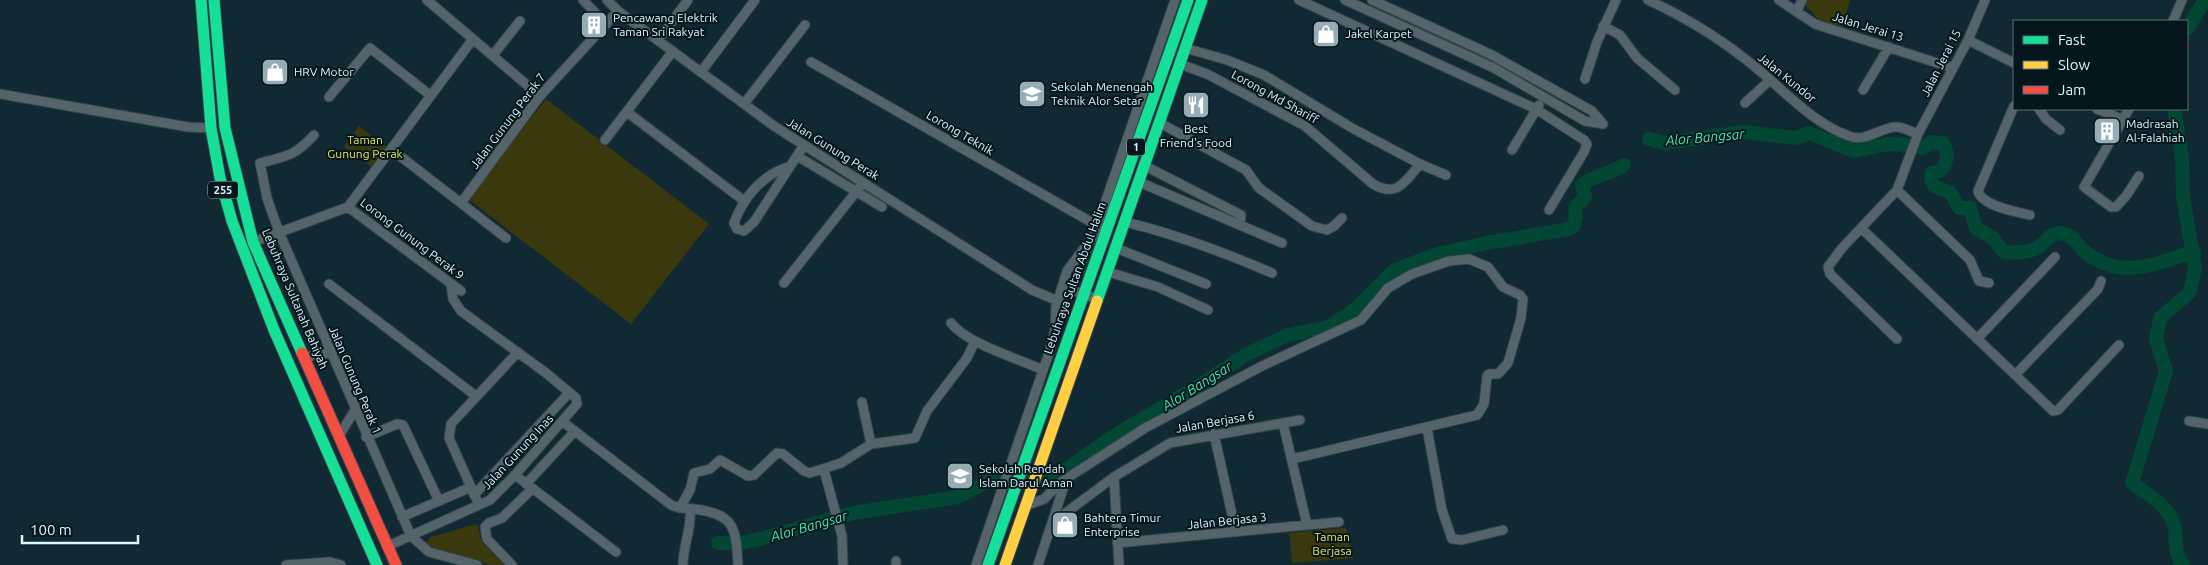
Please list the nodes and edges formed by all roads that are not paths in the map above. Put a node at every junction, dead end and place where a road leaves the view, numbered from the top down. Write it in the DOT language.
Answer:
graph roads {
  1 [pos="201,0"];
  2 [pos="214,0"];
  3 [pos="427,0"];
  4 [pos="583,0"];
  5 [pos="606,0"];
  6 [pos="688,0"];
  7 [pos="755,0"];
  8 [pos="1175,0"];
  9 [pos="1188,0"];
  10 [pos="1202,0"];
  11 [pos="1299,0"];
  12 [pos="1345,0"];
  13 [pos="1372,0"];
  14 [pos="1616,0"];
  15 [pos="1648,0"];
  16 [pos="1780,0"];
  17 [pos="1802,0"];
  18 [pos="2182,0"];
  19 [pos="1982,1"];
  20 [pos="1659,2"];
  21 [pos="618,11"];
  22 [pos="1797,11"];
  23 [pos="1170,12"];
  24 [pos="1182,17"];
  25 [pos="2173,20"];
  26 [pos="520,21"];
  27 [pos="606,24"];
  28 [pos="805,25"];
  29 [pos="1603,26"];
  30 [pos="473,39"];
  31 [pos="658,40"];
  32 [pos="1968,40"];
  33 [pos="1889,47"];
  34 [pos="1185,48"];
  35 [pos="673,51"];
  36 [pos="493,55"];
  37 [pos="811,62"];
  38 [pos="2013,62"];
  39 [pos="1180,64"];
  40 [pos="1953,68"];
  41 [pos="701,72"];
  42 [pos="1585,80"];
  43 [pos="1770,80"];
  44 [pos="1550,88"];
  45 [pos="1675,90"];
  46 [pos="1863,90"];
  47 [pos="0,94"];
  48 [pos="430,94"];
  49 [pos="540,96"];
  50 [pos="328,97"];
  51 [pos="1544,98"];
  52 [pos="1746,103"];
  53 [pos="744,104"];
  54 [pos="2013,108"];
  55 [pos="1536,109"];
  56 [pos="2040,110"];
  57 [pos="2099,110"];
  58 [pos="2129,110"];
  59 [pos="627,112"];
  60 [pos="2124,120"];
  61 [pos="1160,123"];
  62 [pos="211,128"];
  63 [pos="2060,130"];
  64 [pos="1918,134"];
  65 [pos="314,135"];
  66 [pos="605,140"];
  67 [pos="804,145"];
  68 [pos="391,149"];
  69 [pos="1512,150"];
  70 [pos="797,156"];
  71 [pos="1420,164"];
  72 [pos="1145,166"];
  73 [pos="788,167"];
  74 [pos="1446,175"];
  75 [pos="2139,176"];
  76 [pos="863,182"];
  77 [pos="1139,182"];
  78 [pos="1897,190"];
  79 [pos="857,192"];
  80 [pos="743,200"];
  81 [pos="461,204"];
  82 [pos="882,207"];
  83 [pos="348,208"];
  84 [pos="1548,210"];
  85 [pos="2030,215"];
  86 [pos="1342,218"];
  87 [pos="1125,222"];
  88 [pos="1240,225"];
  89 [pos="1098,226"];
  90 [pos="1862,229"];
  91 [pos="279,232"];
  92 [pos="506,238"];
  93 [pos="253,242"];
  94 [pos="1282,243"];
  95 [pos="1116,248"];
  96 [pos="2055,257"];
  97 [pos="1108,272"];
  98 [pos="1272,273"];
  99 [pos="2101,281"];
  100 [pos="784,283"];
  101 [pos="1989,283"];
  102 [pos="329,284"];
  103 [pos="452,284"];
  104 [pos="1206,284"];
  105 [pos="1062,286"];
  106 [pos="461,291"];
  107 [pos="1084,294"];
  108 [pos="1098,299"];
  109 [pos="1058,301"];
  110 [pos="1208,310"];
  111 [pos="952,323"];
  112 [pos="1897,339"];
  113 [pos="1977,339"];
  114 [pos="975,341"];
  115 [pos="2119,346"];
  116 [pos="518,352"];
  117 [pos="330,353"];
  118 [pos="304,357"];
  119 [pos="1043,370"];
  120 [pos="2015,375"];
  121 [pos="317,385"];
  122 [pos="302,392"];
  123 [pos="569,392"];
  124 [pos="476,396"];
  125 [pos="862,402"];
  126 [pos="325,403"];
  127 [pos="310,409"];
  128 [pos="354,410"];
  129 [pos="1300,420"];
  130 [pos="2189,421"];
  131 [pos="563,422"];
  132 [pos="1283,423"];
  133 [pos="2208,424"];
  134 [pos="1427,428"];
  135 [pos="575,431"];
  136 [pos="1214,434"];
  137 [pos="340,436"];
  138 [pos="366,437"];
  139 [pos="871,444"];
  140 [pos="1292,459"];
  141 [pos="824,470"];
  142 [pos="515,475"];
  143 [pos="1114,477"];
  144 [pos="1066,479"];
  145 [pos="529,486"];
  146 [pos="472,491"];
  147 [pos="439,501"];
  148 [pos="1026,502"];
  149 [pos="479,505"];
  150 [pos="685,508"];
  151 [pos="402,517"];
  152 [pos="1339,522"];
  153 [pos="1052,523"];
  154 [pos="1307,525"];
  155 [pos="1503,530"];
  156 [pos="1236,532"];
  157 [pos="411,536"];
  158 [pos="1118,543"];
  159 [pos="388,546"];
  160 [pos="616,552"];
  161 [pos="286,565"];
  162 [pos="341,565"];
  163 [pos="377,565"];
  164 [pos="396,565"];
  165 [pos="477,565"];
  166 [pos="512,565"];
  167 [pos="683,565"];
  168 [pos="738,565"];
  169 [pos="843,565"];
  170 [pos="976,565"];
  171 [pos="988,565"];
  172 [pos="1007,565"];
  173 [pos="1038,565"];
  174 [pos="1119,565"];
  1 -- 62 [label="main road, 255"];
  2 -- 93 [label="main road, Lebuhraya Sultanah Bahiyah / 255"];
  3 -- 30 [label="street"];
  4 -- 27 [label="street"];
  5 -- 21 [label="street, Jalan Gunung Perak"];
  6 -- 31 [label="street"];
  7 -- 41 [label="street"];
  8 -- 23 [label="street"];
  9 -- 24 [label="main road, Lebuhraya Sultan Abdul Halim / 1"];
  10 -- 34 [label="main road, 1"];
  11 -- 55 [label="street"];
  12 -- 51 [label="street"];
  13 -- 44 [label="street"];
  14 -- 29 [label="street"];
  15 -- 20 [label="street, Jalan Kundor"];
  16 -- 22 [label="street, Jalan Jerai 13"];
  17 -- 22 [label="street"];
  18 -- 25 [label="street"];
  19 -- 32 [label="street, Jalan Jerai 15"];
  20 -- 43 [label="street, Jalan Kundor"];
  21 -- 27 [label="street, Jalan Gunung Perak 7"];
  21 -- 31 [label="street, Jalan Gunung Perak"];
  22 -- 33 [label="street, Jalan Jerai 13"];
  23 -- 24 [label="street"];
  23 -- 89 [label="street"];
  24 -- 107 [label="main road, Lebuhraya Sultan Abdul Halim / 1"];
  26 -- 36 [label="street"];
  27 -- 49 [label="street, Jalan Gunung Perak 7"];
  28 -- 53 [label="street"];
  29 -- 42 [label="street"];
  29 -- 45 [label="street"];
  30 -- 36 [label="street"];
  30 -- 48 [label="street"];
  31 -- 35 [label="street, Jalan Gunung Perak"];
  32 -- 38 [label="street"];
  32 -- 40 [label="street, Jalan Jerai 15"];
  33 -- 40 [label="street, Jalan Jerai 13"];
  33 -- 46 [label="street"];
  34 -- 39 [label="main road, 1"];
  34 -- 71 [label="street"];
  35 -- 41 [label="street, Jalan Gunung Perak"];
  35 -- 59 [label="street"];
  36 -- 49 [label="street"];
  37 -- 89 [label="street, Lorong Teknik"];
  39 -- 61 [label="main road, 1"];
  39 -- 71 [label="street, Lorong Md Shariff"];
  40 -- 64 [label="street, Jalan Jerai 15"];
  41 -- 53 [label="street, Jalan Gunung Perak"];
  43 -- 52 [label="street"];
  43 -- 64 [label="street, Jalan Kundor"];
  44 -- 51 [label="street"];
  44 -- 51 [label="street"];
  47 -- 62 [label="street"];
  48 -- 50 [label="street"];
  48 -- 68 [label="street"];
  49 -- 81 [label="street, Jalan Gunung Perak 7"];
  51 -- 55 [label="street"];
  53 -- 67 [label="street, Jalan Gunung Perak"];
  54 -- 85 [label="street"];
  55 -- 69 [label="street"];
  55 -- 84 [label="street"];
  56 -- 63 [label="street"];
  57 -- 60 [label="street"];
  58 -- 60 [label="street"];
  59 -- 66 [label="street"];
  59 -- 80 [label="street"];
  60 -- 75 [label="street"];
  61 -- 72 [label="main road, 1"];
  61 -- 86 [label="street"];
  62 -- 122 [label="main road, 255"];
  64 -- 78 [label="street, Jalan Jerai 15"];
  65 -- 91 [label="street, Jalan Gunung Perak 1"];
  67 -- 70 [label="street"];
  67 -- 76 [label="street, Jalan Gunung Perak"];
  68 -- 81 [label="street"];
  68 -- 83 [label="street"];
  70 -- 73 [label="street"];
  70 -- 79 [label="street"];
  71 -- 74 [label="street"];
  72 -- 77 [label="main road, 1"];
  72 -- 88 [label="street"];
  73 -- 80 [label="street"];
  73 -- 80 [label="street"];
  76 -- 79 [label="street"];
  76 -- 109 [label="street, Jalan Gunung Perak"];
  77 -- 87 [label="main road, 1"];
  77 -- 88 [label="street"];
  78 -- 90 [label="street"];
  78 -- 101 [label="street"];
  79 -- 82 [label="street"];
  79 -- 100 [label="street"];
  81 -- 92 [label="street"];
  83 -- 91 [label="street"];
  83 -- 103 [label="street, Lorong Gunung Perak 9"];
  87 -- 95 [label="main road, 1"];
  87 -- 98 [label="street"];
  88 -- 94 [label="street"];
  89 -- 105 [label="street"];
  90 -- 112 [label="street"];
  90 -- 113 [label="street"];
  91 -- 93 [label="street"];
  91 -- 117 [label="street, Jalan Gunung Perak 1"];
  93 -- 118 [label="main road, Lebuhraya Sultanah Bahiyah / 255"];
  95 -- 97 [label="main road, 1"];
  95 -- 104 [label="street"];
  96 -- 113 [label="street"];
  97 -- 108 [label="main road, 1"];
  97 -- 110 [label="street"];
  99 -- 120 [label="street"];
  102 -- 124 [label="street"];
  103 -- 106 [label="street, Lorong Gunung Perak 9"];
  103 -- 116 [label="street"];
  105 -- 107 [label="street"];
  105 -- 109 [label="street"];
  107 -- 108 [label="street"];
  107 -- 171 [label="main road, Lebuhraya Sultan Abdul Halim / 1"];
  108 -- 148 [label="main road, 1"];
  109 -- 119 [label="street"];
  111 -- 114 [label="street"];
  113 -- 120 [label="street"];
  114 -- 119 [label="street"];
  114 -- 139 [label="street"];
  115 -- 120 [label="street"];
  116 -- 123 [label="street"];
  116 -- 124 [label="street"];
  117 -- 118 [label="street"];
  117 -- 128 [label="street, Jalan Gunung Perak 1"];
  118 -- 121 [label="main road, Lebuhraya Sultanah Bahiyah / 255"];
  119 -- 170 [label="street"];
  121 -- 122 [label="main road"];
  121 -- 126 [label="main road, Lebuhraya Sultanah Bahiyah / 255"];
  122 -- 127 [label="main road, 255"];
  123 -- 131 [label="street, Jalan Gunung Inas"];
  123 -- 146 [label="street"];
  124 -- 146 [label="street"];
  125 -- 139 [label="street"];
  126 -- 127 [label="main road"];
  126 -- 137 [label="main road, Lebuhraya Sultanah Bahiyah / 255"];
  127 -- 163 [label="main road, 255"];
  128 -- 137 [label="street"];
  128 -- 138 [label="street, Jalan Gunung Perak 1"];
  129 -- 132 [label="street, Jalan Berjasa 6"];
  130 -- 133 [label="street"];
  131 -- 135 [label="street"];
  131 -- 142 [label="street, Jalan Gunung Inas"];
  132 -- 136 [label="street, Jalan Berjasa 6"];
  132 -- 140 [label="street"];
  134 -- 140 [label="street"];
  134 -- 144 [label="street"];
  134 -- 155 [label="street"];
  135 -- 145 [label="street"];
  135 -- 150 [label="street"];
  136 -- 143 [label="street, Jalan Berjasa 6"];
  136 -- 156 [label="street"];
  137 -- 159 [label="main road, Lebuhraya Sultanah Bahiyah / 255"];
  138 -- 147 [label="street"];
  138 -- 151 [label="street, Jalan Gunung Perak 1"];
  139 -- 141 [label="street"];
  140 -- 154 [label="street"];
  141 -- 150 [label="street"];
  141 -- 169 [label="street"];
  142 -- 145 [label="street"];
  142 -- 149 [label="street, Jalan Gunung Inas"];
  143 -- 153 [label="street, Jalan Berjasa 6"];
  143 -- 158 [label="street"];
  144 -- 148 [label="street"];
  144 -- 153 [label="street"];
  145 -- 160 [label="street"];
  145 -- 166 [label="street"];
  146 -- 147 [label="street"];
  146 -- 149 [label="street"];
  147 -- 151 [label="street"];
  148 -- 172 [label="main road, 1"];
  149 -- 157 [label="street, Jalan Gunung Inas"];
  150 -- 167 [label="street"];
  150 -- 168 [label="street"];
  151 -- 157 [label="street, Jalan Gunung Perak 1"];
  152 -- 154 [label="street, Jalan Berjasa 3"];
  153 -- 173 [label="street"];
  154 -- 156 [label="street, Jalan Berjasa 3"];
  156 -- 158 [label="street, Jalan Berjasa 3"];
  157 -- 159 [label="street, Jalan Gunung Inas"];
  157 -- 165 [label="street"];
  158 -- 174 [label="street"];
  159 -- 164 [label="main road, Lebuhraya Sultanah Bahiyah / 255"];
  161 -- 162 [label="street"];
}
